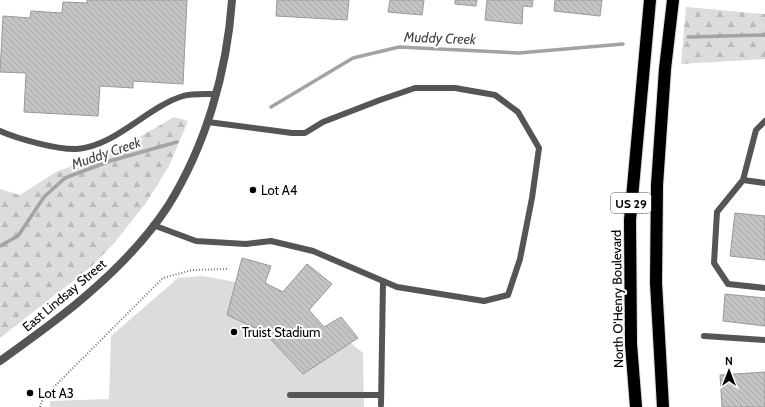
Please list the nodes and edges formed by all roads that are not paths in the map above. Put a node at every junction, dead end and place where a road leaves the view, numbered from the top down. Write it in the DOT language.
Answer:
graph roads {
  1 [pos="232,0"];
  2 [pos="650,0"];
  3 [pos="673,1"];
  4 [pos="217,94"];
  5 [pos="765,121"];
  6 [pos="208,122"];
  7 [pos="0,131"];
  8 [pos="743,180"];
  9 [pos="765,183"];
  10 [pos="153,225"];
  11 [pos="383,281"];
  12 [pos="765,288"];
  13 [pos="704,336"];
  14 [pos="765,340"];
  15 [pos="0,361"];
  16 [pos="290,395"];
  17 [pos="381,395"];
  18 [pos="381,405"];
  19 [pos="636,407"];
  20 [pos="663,407"];
  1 -- 4 [label="street, East Lindsay Street"];
  2 -- 19 [label="highway, North O'Henry Boulevard / US 29"];
  3 -- 20 [label="highway, US 29"];
  4 -- 6 [label="street, East Lindsay Street"];
  4 -- 7 [label="lane"];
  5 -- 8 [label="lane"];
  6 -- 10 [label="street, East Lindsay Street"];
  6 -- 11 [label="lane"];
  8 -- 9 [label="lane"];
  8 -- 12 [label="lane"];
  10 -- 11 [label="lane"];
  10 -- 15 [label="street, East Lindsay Street"];
  11 -- 17 [label="lane"];
  13 -- 14 [label="lane"];
  16 -- 17 [label="lane"];
  17 -- 18 [label="lane"];
}
